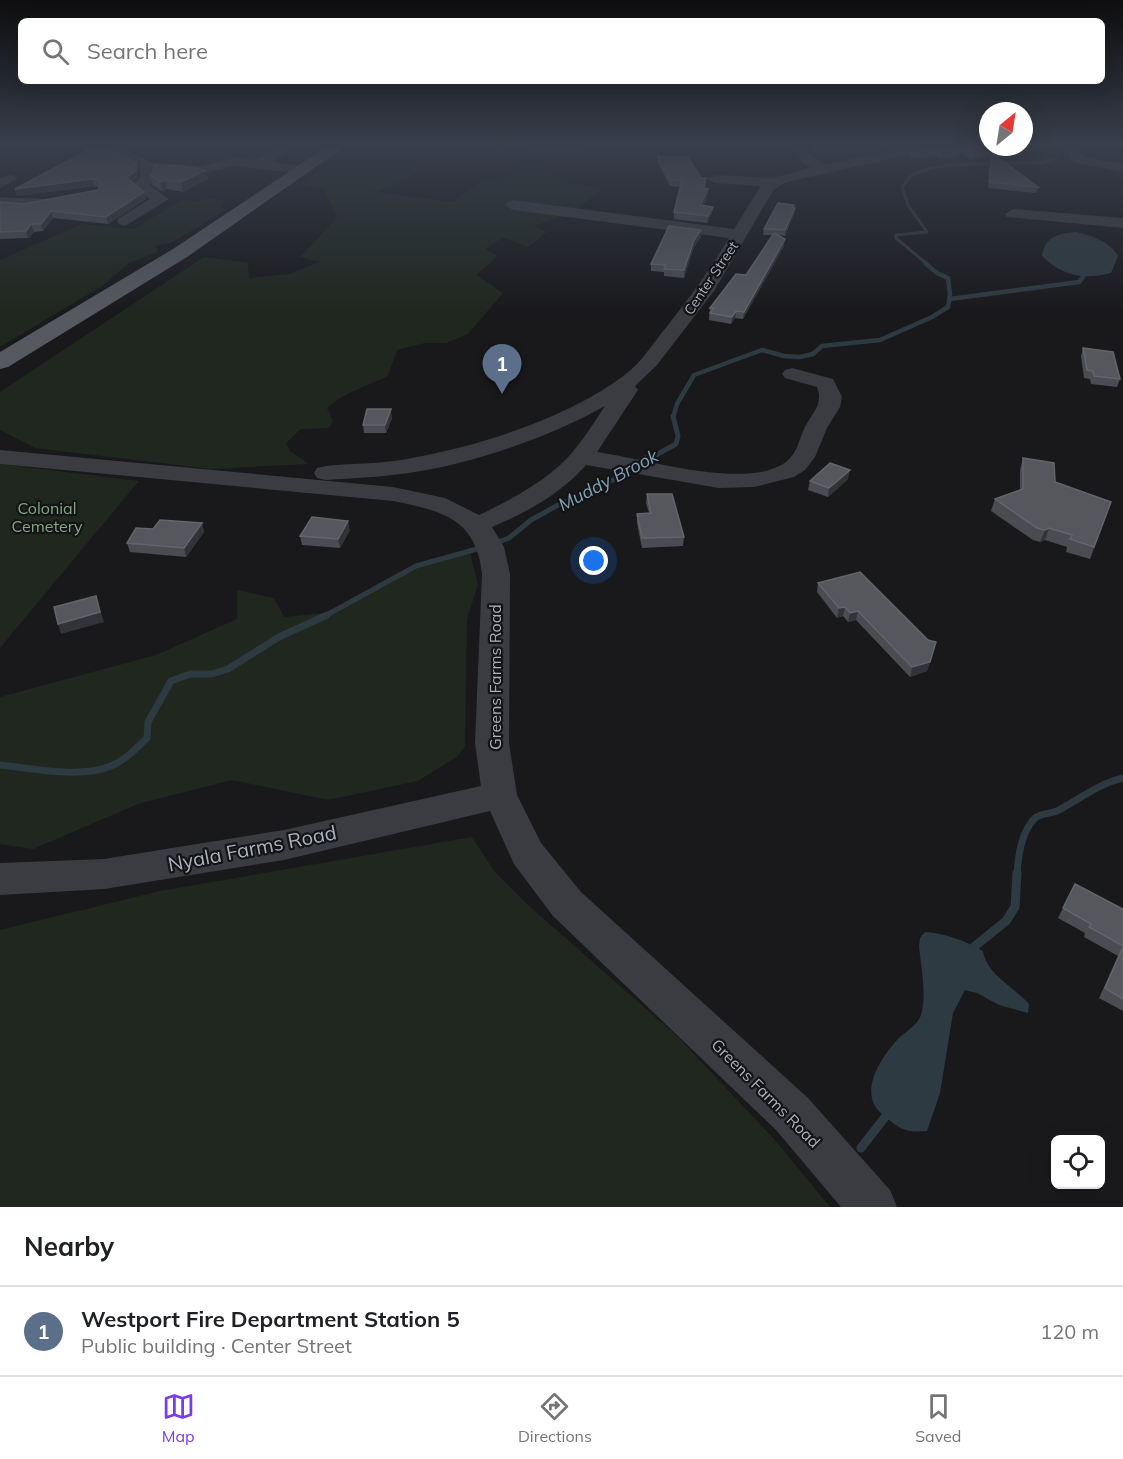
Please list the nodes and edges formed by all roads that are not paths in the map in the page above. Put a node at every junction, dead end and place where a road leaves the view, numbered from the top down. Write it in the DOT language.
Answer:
graph roads {
  1 [pos="42,201"];
  2 [pos="157,201"];
  3 [pos="257,201"];
  4 [pos="757,201"];
  5 [pos="0,202"];
  6 [pos="513,205"];
  7 [pos="1013,214"];
  8 [pos="125,221"];
  9 [pos="1123,223"];
  10 [pos="739,235"];
  11 [pos="180,253"];
  12 [pos="0,362"];
  13 [pos="792,374"];
  14 [pos="636,376"];
  15 [pos="0,380"];
  16 [pos="0,456"];
  17 [pos="581,457"];
  18 [pos="410,466"];
  19 [pos="243,479"];
  20 [pos="393,494"];
  21 [pos="485,541"];
  22 [pos="500,795"];
  23 [pos="0,879"];
  24 [pos="873,1207"];
  1 -- 5 [label="street"];
  2 -- 8 [label="street"];
  3 -- 11 [label="main road"];
  4 -- 10 [label="street, Center Street"];
  6 -- 10 [label="street"];
  7 -- 9 [label="street"];
  10 -- 14 [label="street, Center Street"];
  11 -- 12 [label="main road"];
  11 -- 15 [label="main road"];
  13 -- 17 [label="street"];
  14 -- 17 [label="street, Center Street"];
  14 -- 18 [label="street, Center Street"];
  16 -- 19 [label="street"];
  17 -- 21 [label="street, Center Street"];
  18 -- 19 [label="street, Center Street"];
  18 -- 20 [label="street"];
  19 -- 20 [label="street"];
  20 -- 21 [label="street"];
  21 -- 22 [label="street, Greens Farms Road"];
  22 -- 23 [label="street, Nyala Farms Road"];
  22 -- 24 [label="street, Greens Farms Road"];
}
